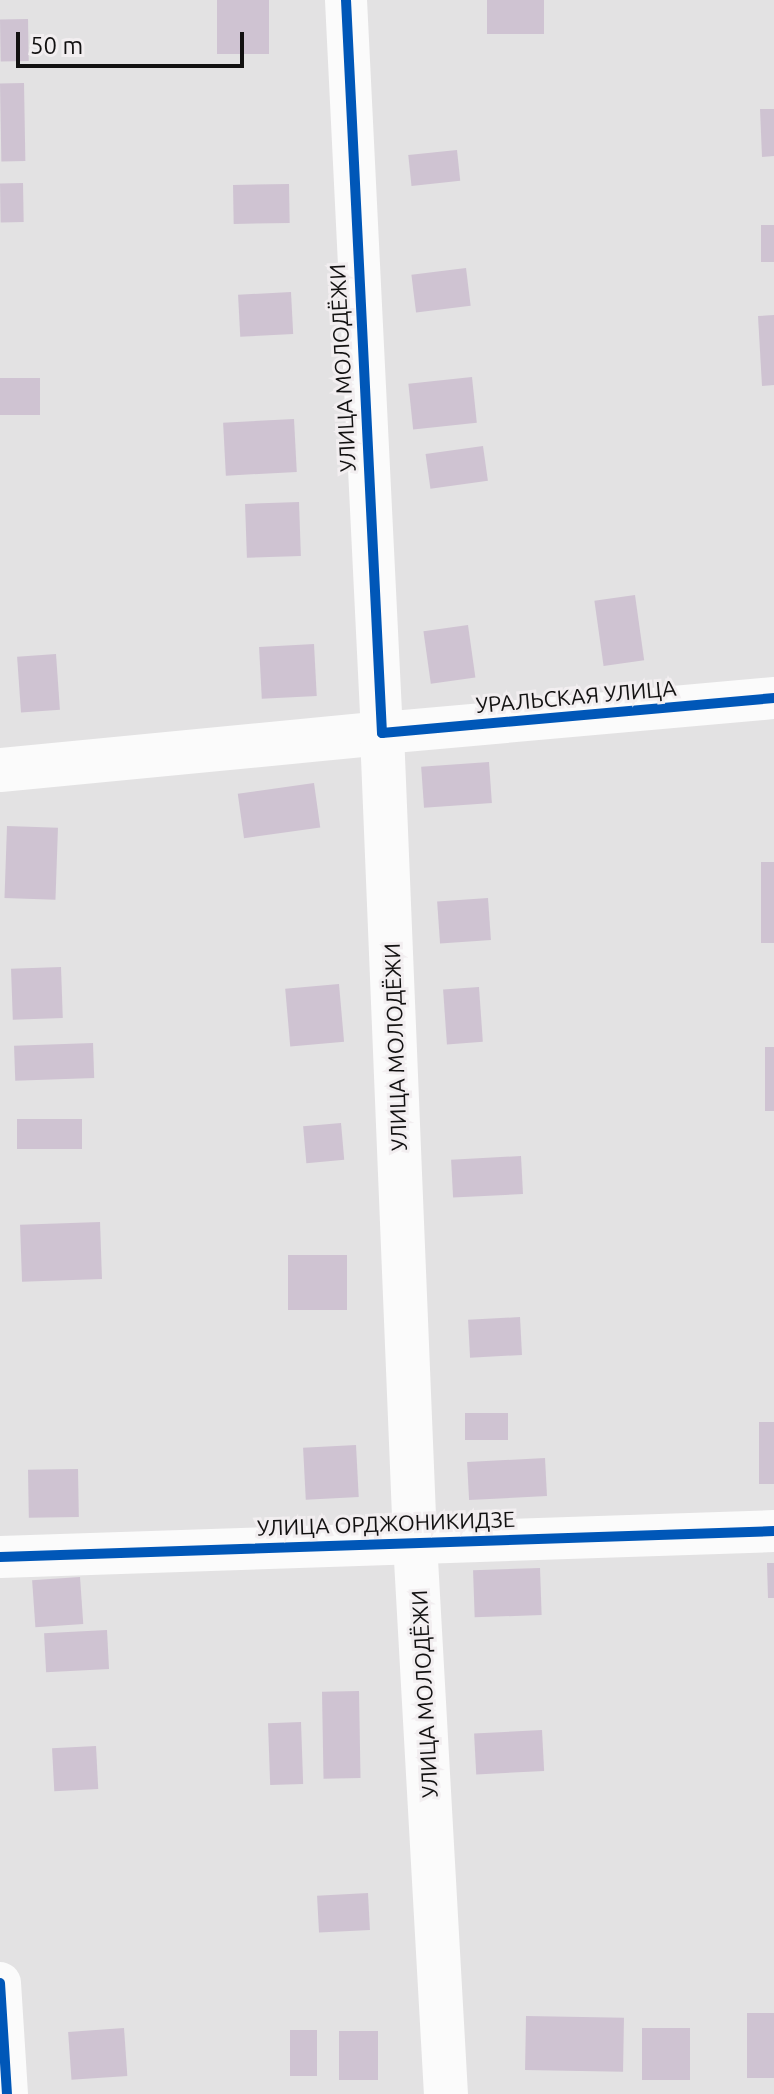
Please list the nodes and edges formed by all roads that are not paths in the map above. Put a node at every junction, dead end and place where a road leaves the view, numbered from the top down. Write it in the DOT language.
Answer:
graph roads {
  1 [pos="346,0"];
  2 [pos="774,698"];
  3 [pos="382,733"];
  4 [pos="0,770"];
  5 [pos="774,1531"];
  6 [pos="415,1542"];
  7 [pos="0,1557"];
  8 [pos="0,1983"];
  9 [pos="7,2094"];
  10 [pos="446,2094"];
  1 -- 3 [label="street, УЛИЦА МОЛОДЁЖИ"];
  2 -- 3 [label="street, УРАЛЬСКАЯ УЛИЦА"];
  3 -- 4 [label="main road, УРАЛЬСКАЯ УЛИЦА"];
  3 -- 6 [label="main road, УЛИЦА МОЛОДЁЖИ"];
  5 -- 6 [label="street, УЛИЦА ОРДЖОНИКИДЗЕ"];
  6 -- 7 [label="street, УЛИЦА ОРДЖОНИКИДЗЕ"];
  6 -- 10 [label="main road, УЛИЦА МОЛОДЁЖИ"];
  8 -- 9 [label="street"];
}
